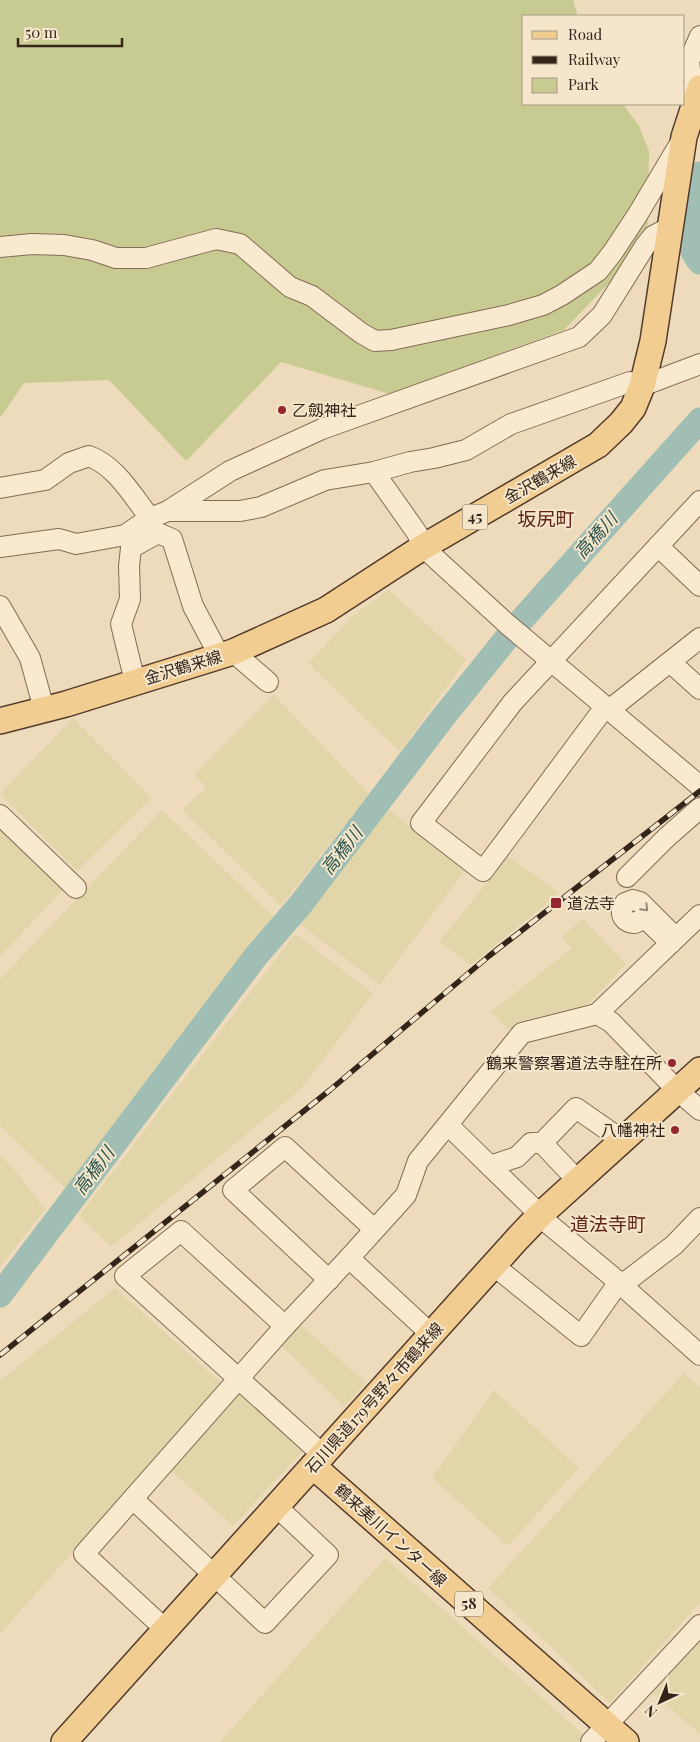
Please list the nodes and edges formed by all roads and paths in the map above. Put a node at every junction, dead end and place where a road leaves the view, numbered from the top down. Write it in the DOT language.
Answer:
graph roads {
  1 [pos="700,36"];
  2 [pos="697,96"];
  3 [pos="684,137"];
  4 [pos="670,227"];
  5 [pos="0,247"];
  6 [pos="700,364"];
  7 [pos="642,386"];
  8 [pos="374,472"];
  9 [pos="0,488"];
  10 [pos="700,501"];
  11 [pos="158,514"];
  12 [pos="658,546"];
  13 [pos="0,547"];
  14 [pos="423,547"];
  15 [pos="700,586"];
  16 [pos="0,606"];
  17 [pos="700,638"];
  18 [pos="226,654"];
  19 [pos="550,661"];
  20 [pos="670,662"];
  21 [pos="135,682"];
  22 [pos="268,682"];
  23 [pos="700,689"];
  24 [pos="607,708"];
  25 [pos="44,709"];
  26 [pos="0,721"];
  27 [pos="696,774"];
  28 [pos="700,808"];
  29 [pos="0,815"];
  30 [pos="627,877"];
  31 [pos="76,888"];
  32 [pos="700,915"];
  33 [pos="597,1014"];
  34 [pos="700,1070"];
  35 [pos="678,1091"];
  36 [pos="700,1110"];
  37 [pos="448,1125"];
  38 [pos="622,1140"];
  39 [pos="542,1143"];
  40 [pos="490,1166"];
  41 [pos="578,1181"];
  42 [pos="539,1216"];
  43 [pos="700,1218"];
  44 [pos="374,1229"];
  45 [pos="349,1258"];
  46 [pos="493,1265"];
  47 [pos="329,1280"];
  48 [pos="619,1282"];
  49 [pos="286,1326"];
  50 [pos="431,1334"];
  51 [pos="698,1350"];
  52 [pos="239,1379"];
  53 [pos="318,1460"];
  54 [pos="133,1499"];
  55 [pos="276,1506"];
  56 [pos="213,1575"];
  57 [pos="700,1625"];
  58 [pos="165,1628"];
  59 [pos="599,1733"];
  60 [pos="64,1742"];
  61 [pos="626,1742"];
  1 -- 2 [label="street"];
  2 -- 3 [label="main road, 金沢鶴来線 / 45"];
  3 -- 4 [label="main road, 金沢鶴来線 / 45"];
  3 -- 5 [label="street"];
  4 -- 7 [label="main road, 金沢鶴来線 / 45"];
  4 -- 11 [label="street"];
  6 -- 7 [label="street"];
  7 -- 8 [label="street"];
  7 -- 14 [label="main road, 金沢鶴来線 / 45"];
  8 -- 11 [label="street"];
  8 -- 14 [label="street"];
  9 -- 11 [label="street"];
  10 -- 12 [label="street"];
  11 -- 13 [label="street"];
  12 -- 15 [label="street"];
  12 -- 19 [label="street"];
  14 -- 18 [label="main road, 金沢鶴来線 / 45"];
  14 -- 19 [label="street"];
  16 -- 25 [label="street"];
  17 -- 20 [label="street"];
  18 -- 21 [label="main road, 金沢鶴来線 / 45"];
  18 -- 21 [label="street"];
  18 -- 22 [label="street"];
  19 -- 24 [label="street"];
  19 -- 24 [label="street"];
  20 -- 23 [label="street"];
  20 -- 24 [label="street"];
  21 -- 25 [label="main road, 金沢鶴来線 / 45"];
  24 -- 27 [label="street"];
  25 -- 26 [label="main road, 金沢鶴来線 / 45"];
  28 -- 30 [label="street"];
  29 -- 31 [label="street"];
  32 -- 33 [label="street"];
  33 -- 35 [label="street"];
  33 -- 37 [label="street"];
  34 -- 35 [label="main road, 石川県道179号野々市鶴来線"];
  35 -- 36 [label="street"];
  35 -- 38 [label="main road, 石川県道179号野々市鶴来線"];
  37 -- 40 [label="street"];
  37 -- 44 [label="street"];
  38 -- 39 [label="street"];
  38 -- 41 [label="main road, 石川県道179号野々市鶴来線"];
  39 -- 40 [label="street"];
  39 -- 41 [label="street"];
  40 -- 42 [label="street"];
  41 -- 42 [label="main road, 石川県道179号野々市鶴来線"];
  42 -- 46 [label="main road, 石川県道179号野々市鶴来線"];
  42 -- 48 [label="street"];
  43 -- 48 [label="street"];
  44 -- 45 [label="street"];
  44 -- 47 [label="street"];
  45 -- 47 [label="street"];
  45 -- 50 [label="street"];
  46 -- 48 [label="street"];
  46 -- 50 [label="main road, 石川県道179号野々市鶴来線"];
  47 -- 49 [label="street"];
  48 -- 51 [label="street"];
  49 -- 52 [label="street"];
  49 -- 52 [label="street"];
  50 -- 53 [label="main road, 石川県道179号野々市鶴来線"];
  52 -- 53 [label="street"];
  52 -- 54 [label="street"];
  53 -- 55 [label="main road, 石川県道179号野々市鶴来線"];
  53 -- 59 [label="main road, 鶴来美川インター線 / 58"];
  54 -- 56 [label="street"];
  54 -- 58 [label="street"];
  55 -- 56 [label="main road, 石川県道179号野々市鶴来線"];
  55 -- 56 [label="street"];
  56 -- 58 [label="main road, 石川県道179号野々市鶴来線"];
  57 -- 59 [label="street"];
  58 -- 60 [label="main road, 石川県道179号野々市鶴来線"];
  59 -- 61 [label="main road, 鶴来美川インター線 / 58"];
}
